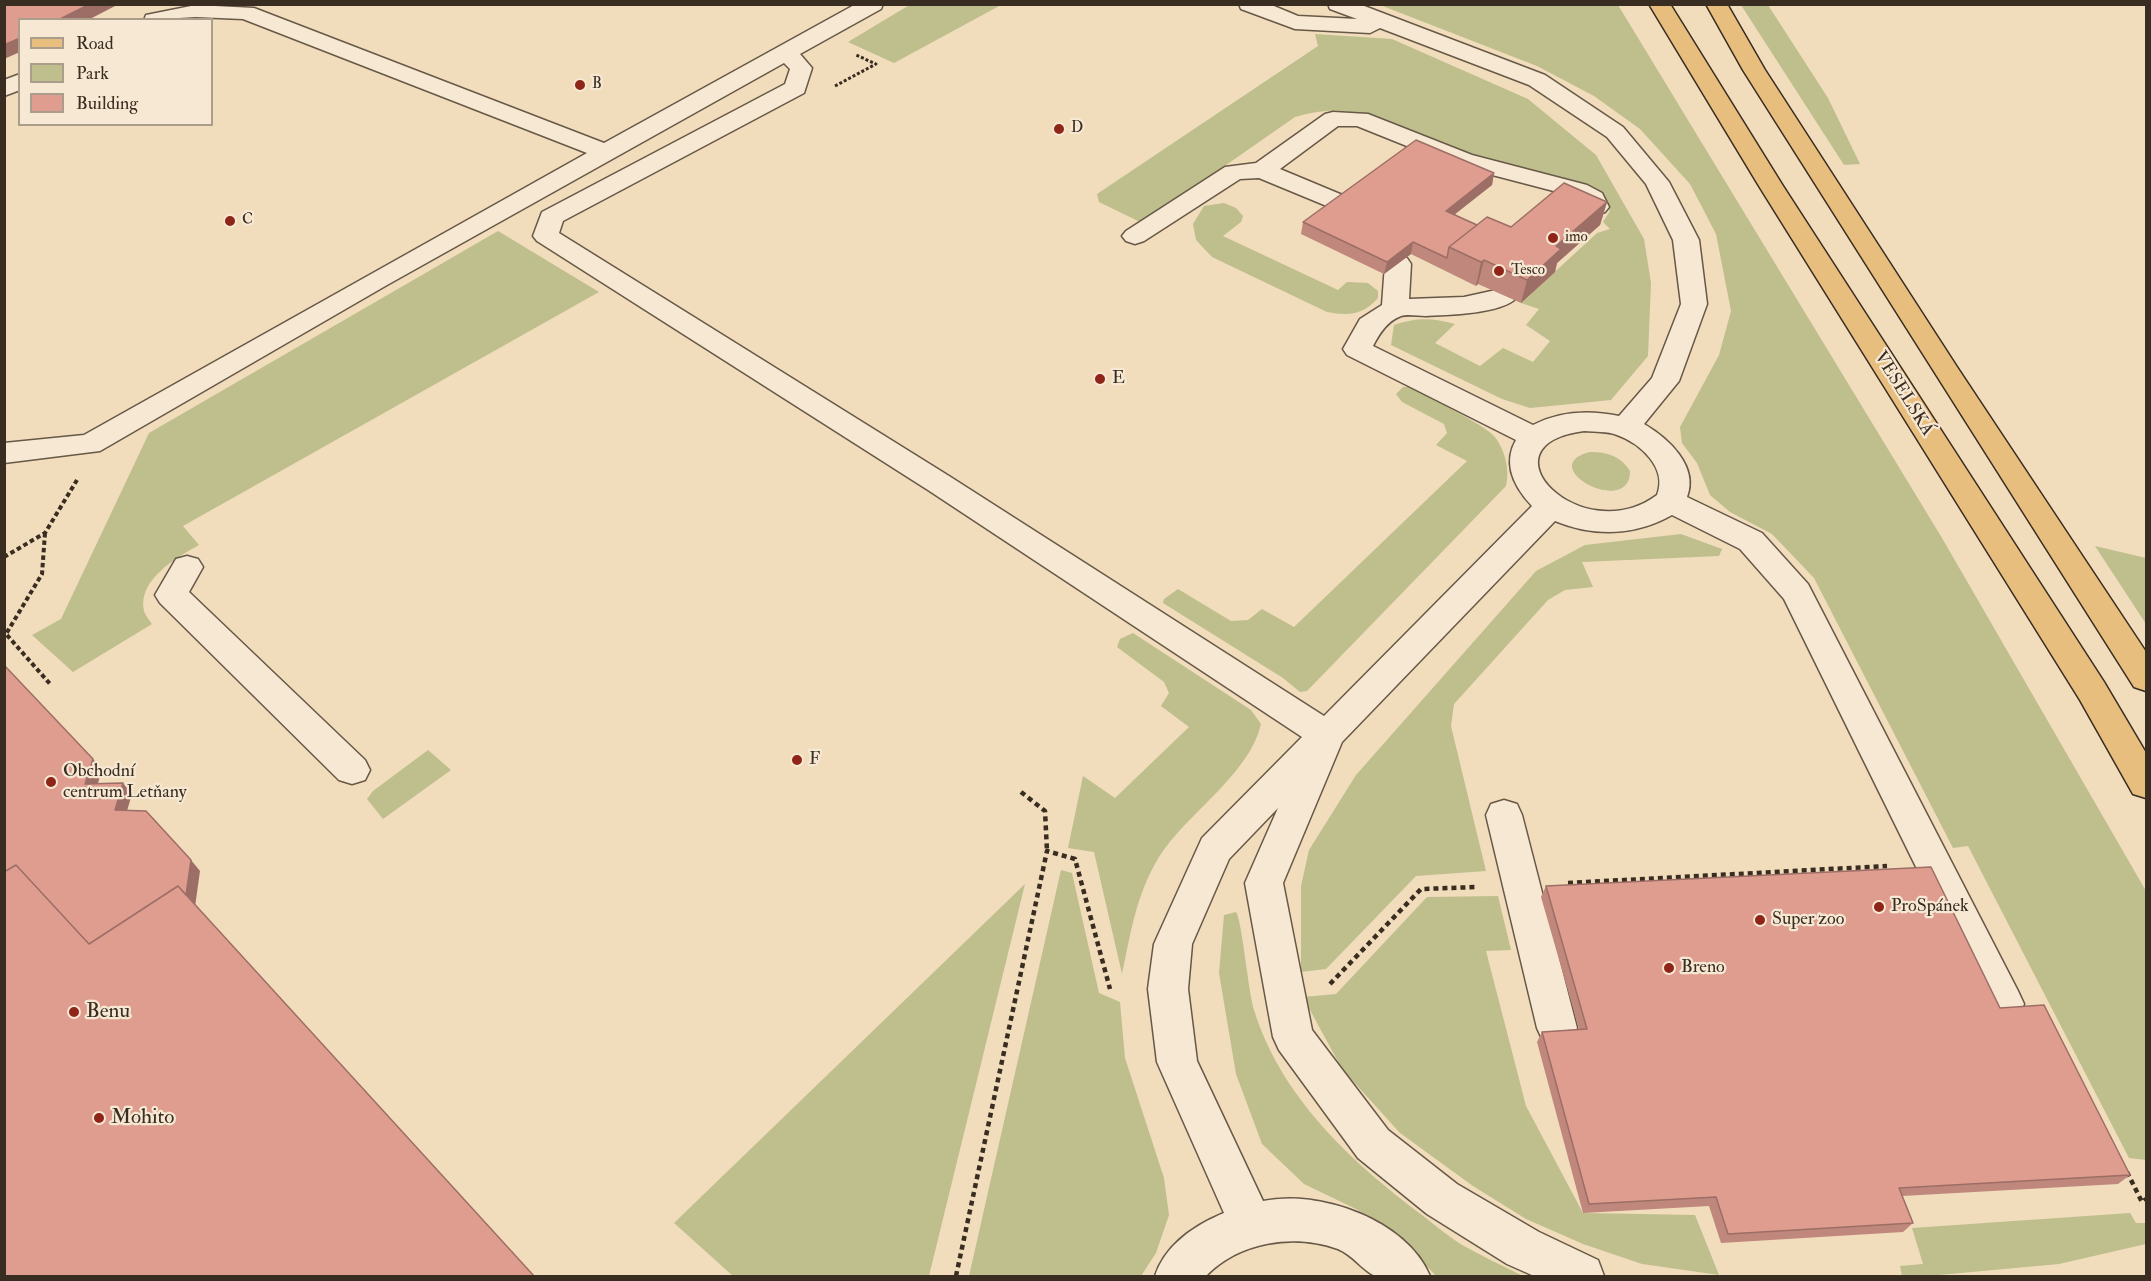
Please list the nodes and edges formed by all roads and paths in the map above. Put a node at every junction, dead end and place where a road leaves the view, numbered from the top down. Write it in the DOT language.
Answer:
graph roads {
  1 [pos="873,4"];
  2 [pos="1250,4"];
  3 [pos="1338,4"];
  4 [pos="1659,4"];
  5 [pos="1716,4"];
  6 [pos="163,18"];
  7 [pos="1402,28"];
  8 [pos="788,54"];
  9 [pos="18,82"];
  10 [pos="4,89"];
  11 [pos="605,152"];
  12 [pos="1262,170"];
  13 [pos="1343,204"];
  14 [pos="1589,220"];
  15 [pos="1135,236"];
  16 [pos="1398,264"];
  17 [pos="1505,296"];
  18 [pos="1395,308"];
  19 [pos="1625,427"];
  20 [pos="1533,437"];
  21 [pos="90,444"];
  22 [pos="4,453"];
  23 [pos="1670,501"];
  24 [pos="1551,506"];
  25 [pos="45,533"];
  26 [pos="4,557"];
  27 [pos="187,567"];
  28 [pos="2146,678"];
  29 [pos="51,685"];
  30 [pos="1327,736"];
  31 [pos="352,770"];
  32 [pos="2146,784"];
  33 [pos="1021,792"];
  34 [pos="1504,815"];
  35 [pos="1047,851"];
  36 [pos="1894,866"];
  37 [pos="1564,883"];
  38 [pos="1487,887"];
  39 [pos="1326,988"];
  40 [pos="1110,989"];
  41 [pos="2004,1004"];
  42 [pos="1557,1028"];
  43 [pos="2121,1161"];
  44 [pos="2146,1200"];
  45 [pos="1251,1224"];
  46 [pos="956,1276"];
  47 [pos="1177,1276"];
  48 [pos="1408,1276"];
  49 [pos="1582,1276"];
  1 -- 8 [label="lane"];
  2 -- 7 [label="lane"];
  3 -- 7 [label="lane"];
  4 -- 32 [label="main road, VESELSKÁ"];
  5 -- 28 [label="main road"];
  6 -- 11 [label="lane"];
  7 -- 19 [label="lane"];
  8 -- 11 [label="lane"];
  8 -- 30 [label="lane"];
  9 -- 10 [label="lane"];
  11 -- 21 [label="lane"];
  12 -- 13 [label="lane"];
  12 -- 14 [label="lane"];
  12 -- 15 [label="lane"];
  16 -- 18 [label="lane"];
  17 -- 18 [label="lane"];
  18 -- 20 [label="lane"];
  19 -- 20 [label="lane"];
  19 -- 23 [label="lane"];
  20 -- 24 [label="lane"];
  21 -- 22 [label="lane"];
  21 -- 25 [label="path"];
  23 -- 24 [label="lane"];
  23 -- 41 [label="lane"];
  24 -- 30 [label="lane"];
  25 -- 26 [label="path"];
  25 -- 29 [label="path"];
  27 -- 31 [label="lane"];
  30 -- 45 [label="lane"];
  30 -- 49 [label="lane"];
  33 -- 35 [label="path"];
  34 -- 42 [label="lane"];
  35 -- 40 [label="path"];
  35 -- 46 [label="path"];
  36 -- 37 [label="path"];
  38 -- 39 [label="path"];
  43 -- 44 [label="path"];
  45 -- 47 [label="lane"];
  45 -- 48 [label="lane"];
}
